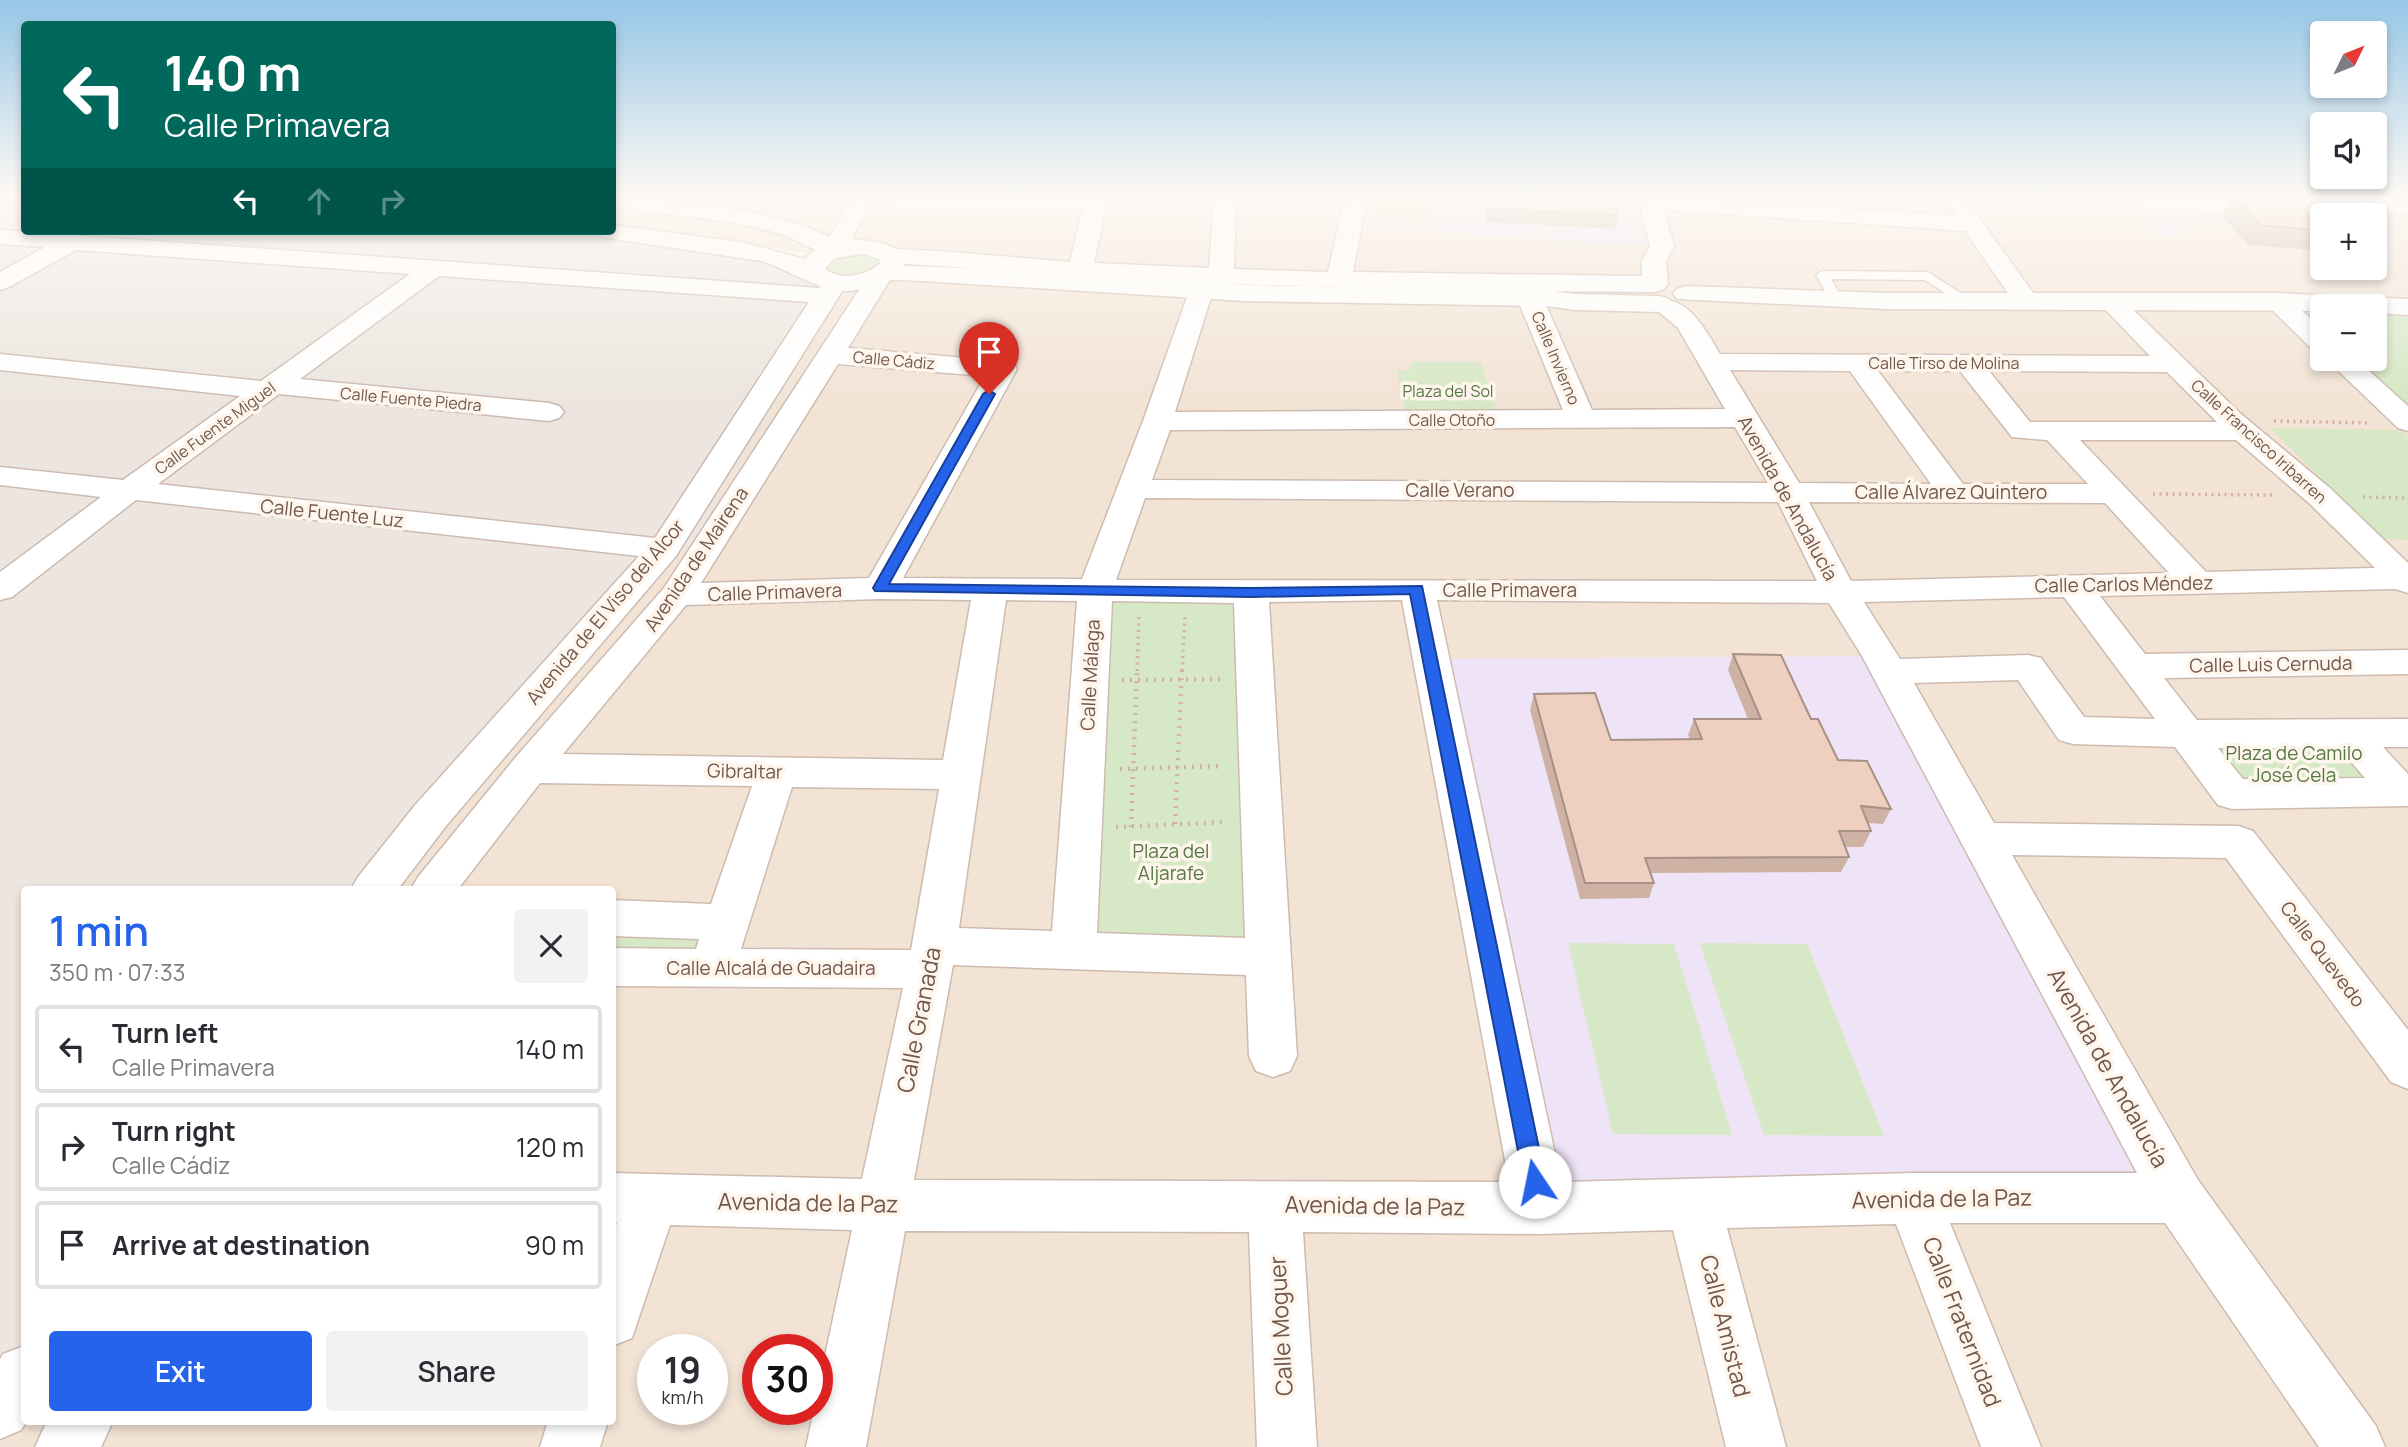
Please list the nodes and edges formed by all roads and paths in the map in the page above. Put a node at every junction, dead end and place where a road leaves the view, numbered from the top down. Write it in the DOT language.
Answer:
graph roads {
  1 [pos="31,265"];
  2 [pos="375,265"];
  3 [pos="804,265"];
  4 [pos="827,265"];
  5 [pos="831,265"];
  6 [pos="863,265"];
  7 [pos="879,265"];
  8 [pos="881,265"];
  9 [pos="902,265"];
  10 [pos="945,265"];
  11 [pos="1081,265"];
  12 [pos="1213,265"];
  13 [pos="1342,265"];
  14 [pos="1668,265"];
  15 [pos="1999,265"];
  16 [pos="829,269"];
  17 [pos="431,270"];
  18 [pos="1080,270"];
  19 [pos="1862,275"];
  20 [pos="1339,281"];
  21 [pos="0,282"];
  22 [pos="1210,284"];
  23 [pos="1538,298"];
  24 [pos="1673,300"];
  25 [pos="1825,300"];
  26 [pos="1965,300"];
  27 [pos="1885,301"];
  28 [pos="2026,301"];
  29 [pos="2277,301"];
  30 [pos="2110,302"];
  31 [pos="2408,307"];
  32 [pos="2310,331"];
  33 [pos="829,355"];
  34 [pos="0,362"];
  35 [pos="1713,362"];
  36 [pos="1858,363"];
  37 [pos="1969,363"];
  38 [pos="2175,364"];
  39 [pos="2352,371"];
  40 [pos="269,388"];
  41 [pos="549,412"];
  42 [pos="1746,418"];
  43 [pos="1581,419"];
  44 [pos="1158,421"];
  45 [pos="2394,422"];
  46 [pos="2238,426"];
  47 [pos="2055,431"];
  48 [pos="0,476"];
  49 [pos="1132,489"];
  50 [pos="130,490"];
  51 [pos="1788,491"];
  52 [pos="1953,492"];
  53 [pos="2114,494"];
  54 [pos="2320,496"];
  55 [pos="2408,498"];
  56 [pos="664,549"];
  57 [pos="2407,579"];
  58 [pos="2196,582"];
  59 [pos="2073,586"];
  60 [pos="880,588"];
  61 [pos="0,589"];
  62 [pos="1417,589"];
  63 [pos="1095,590"];
  64 [pos="990,591"];
  65 [pos="1140,591"];
  66 [pos="1186,591"];
  67 [pos="1251,592"];
  68 [pos="1840,592"];
  69 [pos="676,595"];
  70 [pos="2408,662"];
  71 [pos="2135,666"];
  72 [pos="1888,672"];
  73 [pos="1254,678"];
  74 [pos="1182,679"];
  75 [pos="1137,680"];
  76 [pos="1090,681"];
  77 [pos="2408,733"];
  78 [pos="2187,734"];
  79 [pos="1258,765"];
  80 [pos="1178,767"];
  81 [pos="529,768"];
  82 [pos="1133,768"];
  83 [pos="2387,768"];
  84 [pos="1084,769"];
  85 [pos="777,772"];
  86 [pos="960,775"];
  87 [pos="2232,794"];
  88 [pos="1261,820"];
  89 [pos="1175,824"];
  90 [pos="1131,827"];
  91 [pos="1081,829"];
  92 [pos="1983,839"];
  93 [pos="2238,842"];
  94 [pos="375,886"];
  95 [pos="435,886"];
  96 [pos="729,922"];
  97 [pos="617,929"];
  98 [pos="1073,951"];
  99 [pos="932,957"];
  100 [pos="1268,957"];
  101 [pos="616,967"];
  102 [pos="712,968"];
  103 [pos="1273,1056"];
  104 [pos="2408,1067"];
  105 [pos="1913,1198"];
  106 [pos="2179,1198"];
  107 [pos="632,1199"];
  108 [pos="884,1205"];
  109 [pos="1275,1205"];
  110 [pos="1694,1206"];
  111 [pos="1540,1208"];
  112 [pos="616,1294"];
  113 [pos="21,1379"];
  114 [pos="0,1409"];
  115 [pos="80,1425"];
  116 [pos="577,1425"];
  117 [pos="65,1447"];
  118 [pos="570,1447"];
  119 [pos="835,1447"];
  120 [pos="1287,1447"];
  121 [pos="1756,1447"];
  122 [pos="2011,1447"];
  123 [pos="2355,1447"];
  1 -- 21 [label="street"];
  2 -- 17 [label="street"];
  3 -- 16 [label="street"];
  4 -- 16 [label="street"];
  5 -- 16 [label="street, Avenida de El Viso del Alcor"];
  6 -- 16 [label="street"];
  7 -- 16 [label="street"];
  8 -- 33 [label="street, Avenida de Mairena"];
  9 -- 22 [label="street"];
  10 -- 18 [label="street"];
  11 -- 18 [label="street"];
  12 -- 22 [label="street, Calle Málaga"];
  13 -- 20 [label="street"];
  14 -- 24 [label="street, Avenida de Andalucía"];
  15 -- 28 [label="street"];
  16 -- 17 [label="street"];
  16 -- 56 [label="street, Avenida de El Viso del Alcor"];
  17 -- 40 [label="street, Calle Fuente Miguel"];
  18 -- 22 [label="street"];
  19 -- 25 [label="lane"];
  19 -- 26 [label="lane"];
  19 -- 27 [label="lane"];
  20 -- 22 [label="street"];
  20 -- 24 [label="street"];
  22 -- 23 [label="street"];
  22 -- 44 [label="street, Calle Málaga"];
  23 -- 24 [label="street"];
  23 -- 43 [label="street, Calle Invierno"];
  24 -- 25 [label="street"];
  24 -- 35 [label="street, Avenida de Andalucía"];
  25 -- 27 [label="street"];
  26 -- 27 [label="street"];
  26 -- 28 [label="street"];
  28 -- 30 [label="street"];
  29 -- 30 [label="street"];
  29 -- 31 [label="street"];
  29 -- 32 [label="street"];
  30 -- 38 [label="street, Calle Francisco Iribarren"];
  33 -- 60 [label="street, Calle Cádiz"];
  33 -- 69 [label="street, Avenida de Mairena"];
  34 -- 40 [label="street, Calle Fuente Piedra"];
  35 -- 36 [label="street, Calle Tirso de Molina"];
  35 -- 42 [label="street, Avenida de Andalucía"];
  36 -- 37 [label="street, Calle Tirso de Molina"];
  36 -- 52 [label="street"];
  37 -- 38 [label="street, Calle Tirso de Molina"];
  37 -- 47 [label="street"];
  38 -- 46 [label="street, Calle Francisco Iribarren"];
  39 -- 45 [label="street"];
  40 -- 41 [label="street, Calle Fuente Piedra"];
  40 -- 50 [label="street, Calle Fuente Miguel"];
  42 -- 43 [label="street, Calle Otoño"];
  42 -- 51 [label="street, Avenida de Andalucía"];
  43 -- 44 [label="street, Calle Otoño"];
  44 -- 49 [label="street, Calle Málaga"];
  45 -- 46 [label="path"];
  46 -- 47 [label="street"];
  46 -- 54 [label="street, Calle Francisco Iribarren"];
  47 -- 53 [label="street"];
  48 -- 50 [label="street, Calle Fuente Luz"];
  49 -- 51 [label="street, Calle Verano"];
  49 -- 63 [label="street, Calle Málaga"];
  50 -- 56 [label="street, Calle Fuente Luz"];
  50 -- 61 [label="street, Calle Fuente Miguel"];
  51 -- 52 [label="street, Calle Álvarez Quintero"];
  51 -- 68 [label="street, Avenida de Andalucía"];
  52 -- 53 [label="street, Calle Álvarez Quintero"];
  53 -- 54 [label="path"];
  53 -- 58 [label="street"];
  54 -- 55 [label="path"];
  54 -- 57 [label="street, Calle Francisco Iribarren"];
  56 -- 94 [label="street, Avenida de El Viso del Alcor"];
  57 -- 58 [label="street, Calle Carlos Méndez"];
  58 -- 59 [label="street, Calle Carlos Méndez"];
  59 -- 68 [label="street, Calle Carlos Méndez"];
  59 -- 71 [label="street"];
  60 -- 64 [label="street, Calle Primavera"];
  60 -- 69 [label="street, Calle Primavera"];
  62 -- 67 [label="street, Calle Primavera"];
  62 -- 68 [label="street, Calle Primavera"];
  62 -- 111 [label="street"];
  63 -- 64 [label="street, Calle Primavera"];
  63 -- 65 [label="street, Calle Primavera"];
  63 -- 76 [label="street, Calle Málaga"];
  64 -- 86 [label="street, Calle Granada"];
  65 -- 66 [label="street, Calle Primavera"];
  65 -- 75 [label="path"];
  66 -- 67 [label="street, Calle Primavera"];
  66 -- 74 [label="path"];
  67 -- 73 [label="street"];
  68 -- 72 [label="street, Avenida de Andalucía"];
  69 -- 81 [label="street, Avenida de Mairena"];
  70 -- 71 [label="street, Calle Luis Cernuda"];
  71 -- 78 [label="street"];
  72 -- 78 [label="street"];
  72 -- 92 [label="street, Avenida de Andalucía"];
  73 -- 74 [label="path"];
  73 -- 79 [label="street"];
  74 -- 75 [label="path"];
  74 -- 80 [label="path"];
  75 -- 76 [label="path"];
  75 -- 82 [label="path"];
  76 -- 84 [label="street, Calle Málaga"];
  77 -- 83 [label="street"];
  78 -- 83 [label="street"];
  78 -- 87 [label="street"];
  79 -- 80 [label="path"];
  79 -- 88 [label="street"];
  80 -- 82 [label="path"];
  80 -- 89 [label="path"];
  81 -- 85 [label="street, Gibraltar"];
  81 -- 95 [label="street, Avenida de Mairena"];
  82 -- 84 [label="path"];
  82 -- 90 [label="path"];
  83 -- 87 [label="street"];
  84 -- 91 [label="street, Calle Málaga"];
  85 -- 86 [label="street, Gibraltar"];
  85 -- 96 [label="street"];
  86 -- 99 [label="street, Calle Granada"];
  87 -- 93 [label="street"];
  88 -- 89 [label="path"];
  88 -- 100 [label="street"];
  89 -- 90 [label="path"];
  90 -- 91 [label="path"];
  91 -- 98 [label="street, Calle Málaga"];
  92 -- 93 [label="street"];
  92 -- 106 [label="street, Avenida de Andalucía"];
  93 -- 104 [label="street, Calle Quevedo"];
  96 -- 97 [label="street"];
  96 -- 102 [label="street"];
  98 -- 99 [label="street"];
  98 -- 100 [label="street"];
  99 -- 102 [label="street, Calle Alcalá de Guadaira"];
  99 -- 108 [label="street, Calle Granada"];
  100 -- 103 [label="street"];
  101 -- 102 [label="street, Calle Alcalá de Guadaira"];
  105 -- 106 [label="street, Avenida de la Paz"];
  105 -- 110 [label="street, Avenida de la Paz"];
  105 -- 122 [label="street, Calle Fraternidad"];
  106 -- 123 [label="street, Avenida de Andalucía"];
  107 -- 108 [label="street, Avenida de la Paz"];
  107 -- 112 [label="street"];
  108 -- 109 [label="street, Avenida de la Paz"];
  108 -- 119 [label="street, Calle Granada"];
  109 -- 111 [label="street, Avenida de la Paz"];
  109 -- 120 [label="street, Calle Moguer"];
  110 -- 111 [label="street, Avenida de la Paz"];
  110 -- 121 [label="street, Calle Amistad"];
  113 -- 114 [label="street"];
  115 -- 117 [label="street"];
  116 -- 118 [label="street"];
}
